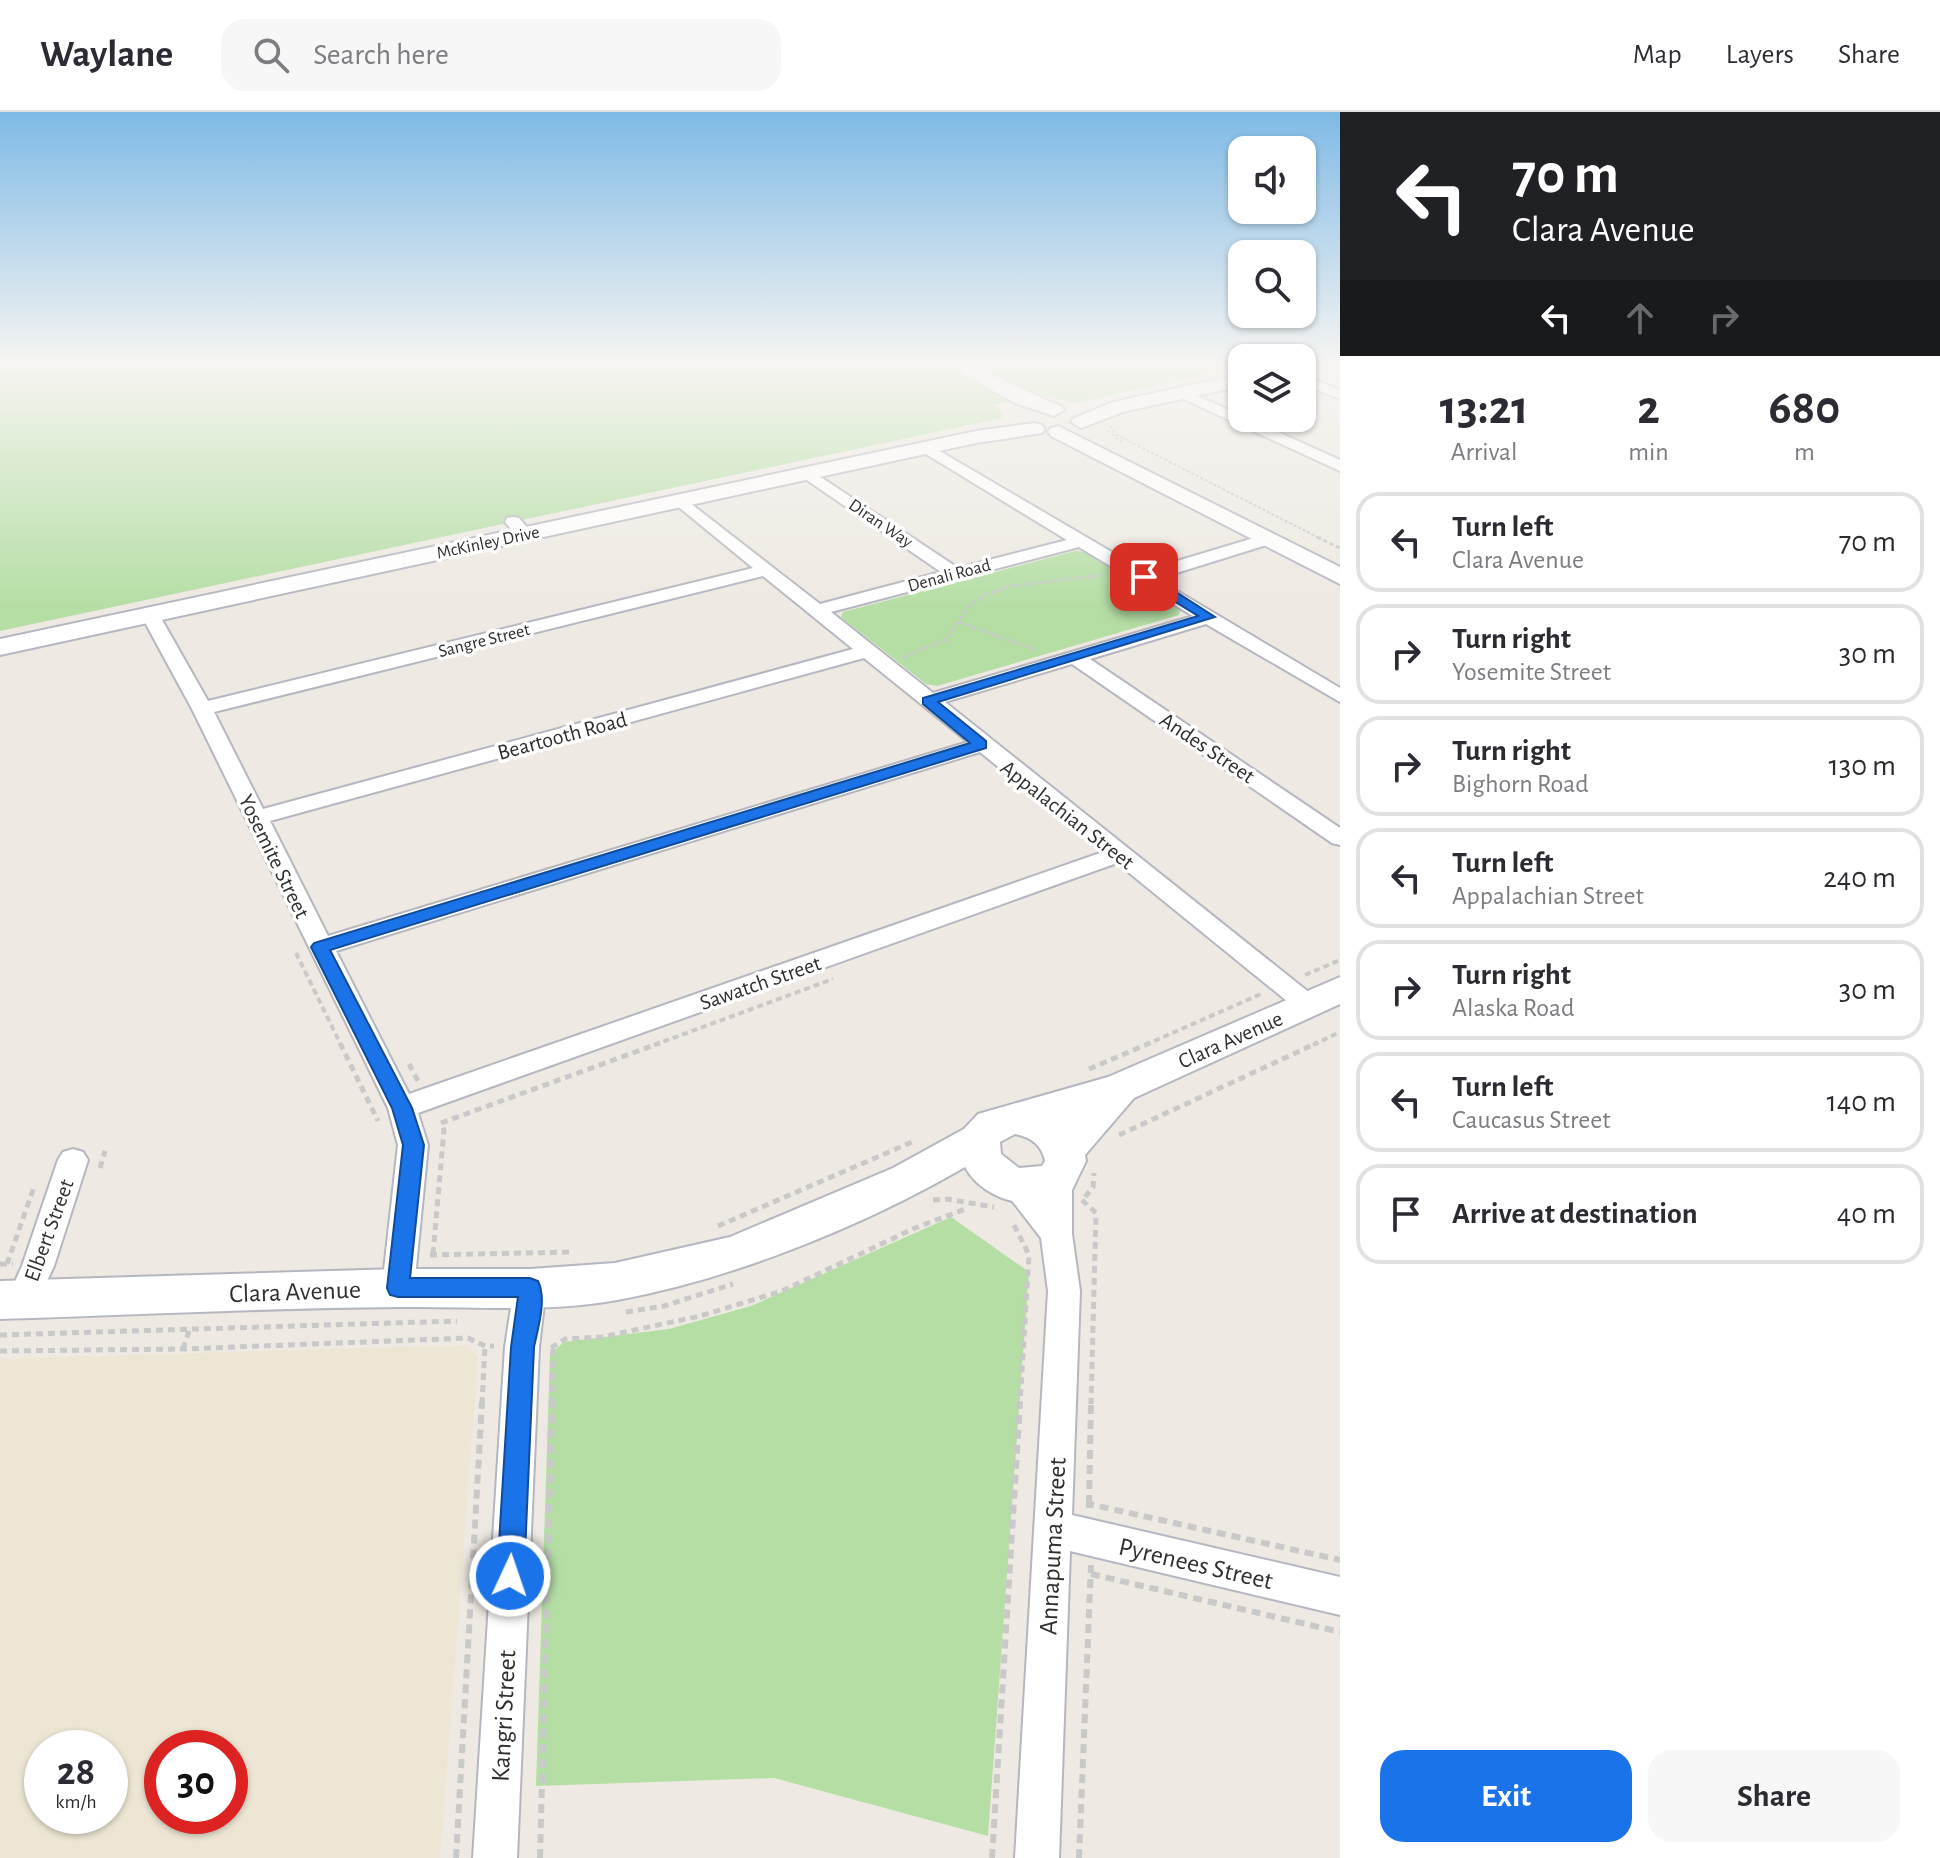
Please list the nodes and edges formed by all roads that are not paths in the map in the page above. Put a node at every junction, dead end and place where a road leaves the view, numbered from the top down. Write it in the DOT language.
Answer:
graph roads {
  1 [pos="947,443"];
  2 [pos="1107,443"];
  3 [pos="1115,443"];
  4 [pos="1291,443"];
  5 [pos="926,448"];
  6 [pos="1340,466"];
  7 [pos="807,473"];
  8 [pos="681,501"];
  9 [pos="1267,539"];
  10 [pos="1081,541"];
  11 [pos="1340,565"];
  12 [pos="766,568"];
  13 [pos="954,573"];
  14 [pos="1137,573"];
  15 [pos="1340,577"];
  16 [pos="818,610"];
  17 [pos="150,615"];
  18 [pos="1208,617"];
  19 [pos="0,647"];
  20 [pos="875,658"];
  21 [pos="1065,660"];
  22 [pos="1340,696"];
  23 [pos="928,701"];
  24 [pos="202,709"];
  25 [pos="980,745"];
  26 [pos="257,818"];
  27 [pos="1340,838"];
  28 [pos="1118,855"];
  29 [pos="320,947"];
  30 [pos="1310,993"];
  31 [pos="1120,1088"];
  32 [pos="402,1108"];
  33 [pos="1015,1119"];
  34 [pos="73,1160"];
  35 [pos="1068,1176"];
  36 [pos="995,1183"];
  37 [pos="1056,1234"];
  38 [pos="401,1271"];
  39 [pos="13,1279"];
  40 [pos="530,1288"];
  41 [pos="1052,1529"];
  42 [pos="1340,1596"];
  43 [pos="495,1858"];
  44 [pos="1037,1858"];
  1 -- 5 [label="street, McKinley Drive"];
  2 -- 11 [label="street"];
  3 -- 9 [label="street"];
  4 -- 6 [label="street"];
  5 -- 7 [label="street, McKinley Drive"];
  5 -- 10 [label="street"];
  7 -- 8 [label="street, McKinley Drive"];
  7 -- 13 [label="street, Diran Way"];
  8 -- 12 [label="street, Appalachian Street"];
  8 -- 17 [label="street, McKinley Drive"];
  9 -- 14 [label="street"];
  9 -- 15 [label="street"];
  10 -- 13 [label="street, Denali Road"];
  10 -- 14 [label="street"];
  12 -- 16 [label="street, Appalachian Street"];
  12 -- 24 [label="street, Sangre Street"];
  13 -- 16 [label="street, Denali Road"];
  14 -- 18 [label="street"];
  16 -- 20 [label="street, Appalachian Street"];
  17 -- 19 [label="street, McKinley Drive"];
  17 -- 24 [label="street, Yosemite Street"];
  18 -- 21 [label="street"];
  18 -- 22 [label="street"];
  20 -- 23 [label="street, Appalachian Street"];
  20 -- 26 [label="street, Beartooth Road"];
  21 -- 23 [label="street"];
  21 -- 27 [label="street, Andes Street"];
  23 -- 25 [label="street, Appalachian Street"];
  24 -- 26 [label="street, Yosemite Street"];
  25 -- 28 [label="street, Appalachian Street"];
  25 -- 29 [label="street"];
  26 -- 29 [label="street, Yosemite Street"];
  28 -- 30 [label="street, Appalachian Street"];
  28 -- 32 [label="street, Sawatch Street"];
  29 -- 32 [label="street, Yosemite Street"];
  30 -- 31 [label="street, Clara Avenue"];
  31 -- 33 [label="street, Clara Avenue"];
  31 -- 35 [label="street, Clara Avenue"];
  32 -- 38 [label="street, Yosemite Street"];
  33 -- 35 [label="street"];
  33 -- 36 [label="street, Clara Avenue"];
  34 -- 39 [label="street, Elbert Street"];
  35 -- 36 [label="street, Clara Avenue"];
  35 -- 37 [label="street, Annapuma Street"];
  36 -- 37 [label="street"];
  36 -- 40 [label="street, Clara Avenue"];
  37 -- 41 [label="street, Annapuma Street"];
  38 -- 39 [label="street, Clara Avenue"];
  38 -- 40 [label="street, Clara Avenue"];
  40 -- 43 [label="street, Kangri Street"];
  41 -- 42 [label="street, Pyrenees Street"];
  41 -- 44 [label="street, Annapuma Street"];
}
